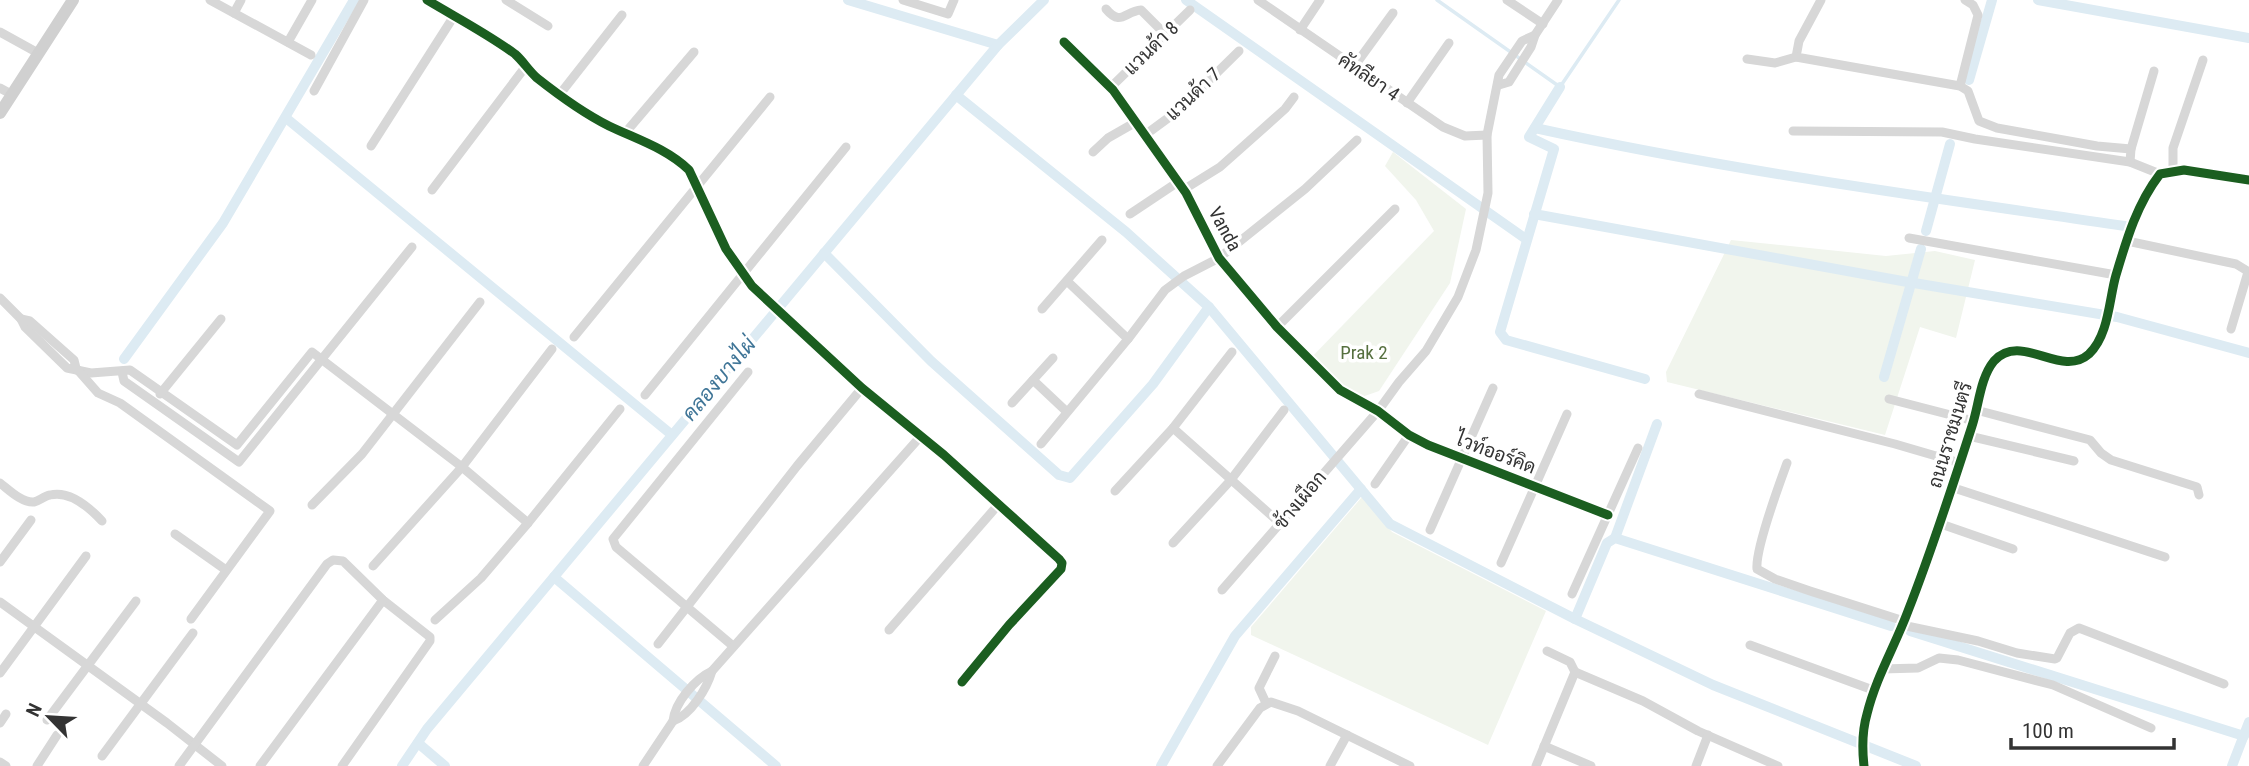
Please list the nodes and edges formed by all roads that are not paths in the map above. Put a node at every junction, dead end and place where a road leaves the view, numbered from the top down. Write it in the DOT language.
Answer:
graph roads {
  1 [pos="73,0"];
  2 [pos="210,0"];
  3 [pos="241,0"];
  4 [pos="312,0"];
  5 [pos="364,0"];
  6 [pos="428,0"];
  7 [pos="506,0"];
  8 [pos="902,0"];
  9 [pos="954,0"];
  10 [pos="1258,0"];
  11 [pos="1320,0"];
  12 [pos="1507,0"];
  13 [pos="1558,0"];
  14 [pos="1821,0"];
  15 [pos="1965,0"];
  16 [pos="1106,9"];
  17 [pos="1190,10"];
  18 [pos="234,13"];
  19 [pos="1393,13"];
  20 [pos="622,15"];
  21 [pos="454,16"];
  22 [pos="1543,24"];
  23 [pos="548,26"];
  24 [pos="1300,30"];
  25 [pos="0,32"];
  26 [pos="1166,34"];
  27 [pos="1535,35"];
  28 [pos="288,42"];
  29 [pos="1064,42"];
  30 [pos="1449,43"];
  31 [pos="1239,51"];
  32 [pos="694,52"];
  33 [pos="38,53"];
  34 [pos="311,55"];
  35 [pos="1796,57"];
  36 [pos="1748,58"];
  37 [pos="2203,60"];
  38 [pos="526,66"];
  39 [pos="1353,68"];
  40 [pos="2154,71"];
  41 [pos="1502,81"];
  42 [pos="1960,86"];
  43 [pos="1111,87"];
  44 [pos="6,91"];
  45 [pos="314,91"];
  46 [pos="560,94"];
  47 [pos="770,97"];
  48 [pos="1294,97"];
  49 [pos="1407,103"];
  50 [pos="0,113"];
  51 [pos="1136,121"];
  52 [pos="1997,128"];
  53 [pos="1793,131"];
  54 [pos="626,132"];
  55 [pos="1145,135"];
  56 [pos="1487,135"];
  57 [pos="1357,140"];
  58 [pos="1994,142"];
  59 [pos="371,146"];
  60 [pos="846,147"];
  61 [pos="2132,149"];
  62 [pos="1094,152"];
  63 [pos="2130,162"];
  64 [pos="2172,171"];
  65 [pos="2160,174"];
  66 [pos="2249,180"];
  67 [pos="696,185"];
  68 [pos="1181,186"];
  69 [pos="432,190"];
  70 [pos="1395,209"];
  71 [pos="1130,215"];
  72 [pos="1909,237"];
  73 [pos="1102,240"];
  74 [pos="2127,241"];
  75 [pos="412,247"];
  76 [pos="1219,258"];
  77 [pos="2249,272"];
  78 [pos="743,275"];
  79 [pos="2116,275"];
  80 [pos="1067,281"];
  81 [pos="0,298"];
  82 [pos="480,302"];
  83 [pos="1042,309"];
  84 [pos="221,320"];
  85 [pos="1277,327"];
  86 [pos="2231,329"];
  87 [pos="574,337"];
  88 [pos="1128,339"];
  89 [pos="552,349"];
  90 [pos="1232,352"];
  91 [pos="1053,358"];
  92 [pos="322,360"];
  93 [pos="76,368"];
  94 [pos="122,372"];
  95 [pos="748,372"];
  96 [pos="1033,380"];
  97 [pos="862,388"];
  98 [pos="1493,388"];
  99 [pos="162,392"];
  100 [pos="1699,394"];
  101 [pos="645,396"];
  102 [pos="274,399"];
  103 [pos="1889,399"];
  104 [pos="154,402"];
  105 [pos="1012,403"];
  106 [pos="284,407"];
  107 [pos="620,409"];
  108 [pos="1284,410"];
  109 [pos="1378,411"];
  110 [pos="1066,412"];
  111 [pos="392,413"];
  112 [pos="1567,414"];
  113 [pos="1975,415"];
  114 [pos="1173,428"];
  115 [pos="1409,435"];
  116 [pos="1969,436"];
  117 [pos="920,437"];
  118 [pos="1041,444"];
  119 [pos="1638,448"];
  120 [pos="1461,459"];
  121 [pos="2074,461"];
  122 [pos="1787,463"];
  123 [pos="1960,463"];
  124 [pos="462,467"];
  125 [pos="1230,481"];
  126 [pos="0,484"];
  127 [pos="1375,484"];
  128 [pos="1536,486"];
  129 [pos="1954,488"];
  130 [pos="1115,491"];
  131 [pos="2199,495"];
  132 [pos="313,505"];
  133 [pos="998,505"];
  134 [pos="1608,515"];
  135 [pos="31,520"];
  136 [pos="102,521"];
  137 [pos="528,523"];
  138 [pos="1281,524"];
  139 [pos="1941,524"];
  140 [pos="1430,530"];
  141 [pos="174,534"];
  142 [pos="1173,543"];
  143 [pos="2013,550"];
  144 [pos="86,556"];
  145 [pos="2165,557"];
  146 [pos="0,562"];
  147 [pos="1501,563"];
  148 [pos="373,566"];
  149 [pos="226,570"];
  150 [pos="1222,590"];
  151 [pos="1572,594"];
  152 [pos="383,600"];
  153 [pos="136,601"];
  154 [pos="0,602"];
  155 [pos="687,607"];
  156 [pos="191,619"];
  157 [pos="435,620"];
  158 [pos="1903,623"];
  159 [pos="33,628"];
  160 [pos="889,630"];
  161 [pos="193,633"];
  162 [pos="658,643"];
  163 [pos="1750,645"];
  164 [pos="733,646"];
  165 [pos="1547,651"];
  166 [pos="1275,656"];
  167 [pos="87,667"];
  168 [pos="1882,669"];
  169 [pos="1575,672"];
  170 [pos="0,673"];
  171 [pos="962,682"];
  172 [pos="2224,684"];
  173 [pos="699,687"];
  174 [pos="1873,690"];
  175 [pos="1266,703"];
  176 [pos="140,704"];
  177 [pos="6,714"];
  178 [pos="47,720"];
  179 [pos="673,721"];
  180 [pos="0,723"];
  181 [pos="2151,728"];
  182 [pos="57,735"];
  183 [pos="1347,735"];
  184 [pos="1708,735"];
  185 [pos="195,745"];
  186 [pos="1544,746"];
  187 [pos="102,756"];
  188 [pos="1864,761"];
  189 [pos="0,762"];
  190 [pos="6,766"];
  191 [pos="37,766"];
  192 [pos="180,766"];
  193 [pos="222,766"];
  194 [pos="260,766"];
  195 [pos="342,766"];
  196 [pos="643,766"];
  197 [pos="1217,766"];
  198 [pos="1330,766"];
  199 [pos="1410,766"];
  200 [pos="1536,766"];
  201 [pos="1591,766"];
  202 [pos="1696,766"];
  203 [pos="1777,766"];
  1 -- 33 [label="main road"];
  2 -- 18 [label="street"];
  3 -- 18 [label="street"];
  4 -- 28 [label="street"];
  5 -- 45 [label="street"];
  6 -- 21 [label="street"];
  7 -- 23 [label="street"];
  8 -- 9 [label="street"];
  10 -- 24 [label="street, คัทลียา 4"];
  11 -- 24 [label="street"];
  12 -- 22 [label="street"];
  13 -- 22 [label="street"];
  14 -- 35 [label="street"];
  15 -- 42 [label="street"];
  16 -- 26 [label="street"];
  17 -- 26 [label="street, แวนด้า 8"];
  18 -- 28 [label="street"];
  19 -- 39 [label="street"];
  20 -- 46 [label="street"];
  21 -- 38 [label="street"];
  21 -- 59 [label="street"];
  22 -- 27 [label="street"];
  24 -- 39 [label="street, คัทลียา 4"];
  25 -- 33 [label="street"];
  26 -- 43 [label="street, แวนด้า 8"];
  27 -- 41 [label="street"];
  27 -- 41 [label="street"];
  28 -- 34 [label="street"];
  29 -- 43 [label="street, Vanda"];
  30 -- 49 [label="street"];
  31 -- 55 [label="street, แวนด้า 7"];
  32 -- 54 [label="street"];
  33 -- 44 [label="main road"];
  35 -- 36 [label="street"];
  35 -- 42 [label="street"];
  37 -- 64 [label="street"];
  38 -- 46 [label="street"];
  38 -- 69 [label="street"];
  39 -- 49 [label="street, คัทลียา 4"];
  40 -- 61 [label="street"];
  41 -- 56 [label="street, ช้างเผือก"];
  42 -- 52 [label="street"];
  43 -- 51 [label="street, Vanda"];
  44 -- 50 [label="main road"];
  46 -- 54 [label="street"];
  47 -- 67 [label="street"];
  48 -- 68 [label="street"];
  49 -- 56 [label="street, คัทลียา 4"];
  51 -- 55 [label="street, Vanda"];
  51 -- 62 [label="street"];
  52 -- 58 [label="street"];
  52 -- 61 [label="street"];
  53 -- 58 [label="street"];
  54 -- 67 [label="street"];
  55 -- 68 [label="street, Vanda"];
  56 -- 109 [label="street, ช้างเผือก"];
  57 -- 76 [label="street"];
  58 -- 63 [label="street"];
  60 -- 78 [label="street"];
  61 -- 63 [label="street"];
  63 -- 65 [label="street"];
  64 -- 65 [label="street"];
  64 -- 66 [label="street"];
  65 -- 74 [label="street, ถนนราชมนตรี"];
  67 -- 78 [label="street"];
  67 -- 87 [label="street"];
  68 -- 71 [label="street"];
  68 -- 76 [label="street, Vanda"];
  70 -- 85 [label="street"];
  72 -- 79 [label="street"];
  73 -- 80 [label="street"];
  74 -- 77 [label="street"];
  74 -- 79 [label="street, ถนนราชมนตรี"];
  75 -- 92 [label="street"];
  76 -- 85 [label="street, Vanda"];
  76 -- 88 [label="street"];
  77 -- 86 [label="street"];
  78 -- 97 [label="street"];
  78 -- 101 [label="street"];
  79 -- 113 [label="street, ถนนราชมนตรี"];
  80 -- 83 [label="street"];
  80 -- 88 [label="street"];
  81 -- 93 [label="street"];
  82 -- 111 [label="street"];
  84 -- 99 [label="street"];
  85 -- 109 [label="street, Vanda"];
  88 -- 110 [label="street"];
  89 -- 124 [label="street"];
  90 -- 114 [label="street"];
  91 -- 96 [label="street"];
  92 -- 102 [label="street"];
  92 -- 106 [label="street"];
  92 -- 111 [label="street"];
  93 -- 94 [label="street"];
  93 -- 149 [label="street"];
  94 -- 99 [label="street"];
  94 -- 104 [label="street"];
  95 -- 155 [label="street"];
  96 -- 105 [label="street"];
  96 -- 110 [label="street"];
  97 -- 117 [label="street"];
  97 -- 155 [label="street"];
  98 -- 120 [label="street"];
  99 -- 102 [label="street"];
  99 -- 104 [label="street"];
  100 -- 123 [label="street"];
  102 -- 106 [label="street"];
  103 -- 113 [label="street"];
  104 -- 106 [label="street"];
  107 -- 137 [label="street"];
  108 -- 125 [label="street"];
  109 -- 115 [label="street, ไวท์ออร์คิด"];
  109 -- 138 [label="street, ช้างเผือก"];
  110 -- 118 [label="street"];
  111 -- 124 [label="street"];
  111 -- 132 [label="street"];
  112 -- 128 [label="street"];
  113 -- 116 [label="street, ถนนราชมนตรี"];
  113 -- 131 [label="street"];
  114 -- 125 [label="street"];
  114 -- 130 [label="street"];
  115 -- 120 [label="street, ไวท์ออร์คิด"];
  115 -- 127 [label="street"];
  116 -- 121 [label="street"];
  116 -- 123 [label="street, ถนนราชมนตรี"];
  117 -- 133 [label="street"];
  117 -- 164 [label="street"];
  119 -- 134 [label="street"];
  120 -- 128 [label="street, ไวท์ออร์คิด"];
  120 -- 140 [label="street"];
  122 -- 158 [label="street"];
  123 -- 129 [label="street, ถนนราชมนตรี"];
  124 -- 137 [label="street"];
  124 -- 148 [label="street"];
  125 -- 138 [label="street"];
  125 -- 142 [label="street"];
  126 -- 136 [label="street"];
  128 -- 134 [label="street, ไวท์ออร์คิด"];
  128 -- 147 [label="street"];
  129 -- 139 [label="street, ถนนราชมนตรี"];
  129 -- 145 [label="street"];
  133 -- 160 [label="street"];
  133 -- 171 [label="street"];
  134 -- 151 [label="street"];
  135 -- 146 [label="street"];
  137 -- 157 [label="street"];
  138 -- 150 [label="street, ช้างเผือก"];
  139 -- 143 [label="street"];
  139 -- 158 [label="street, ถนนราชมนตรี"];
  141 -- 149 [label="street"];
  144 -- 159 [label="street"];
  149 -- 156 [label="street"];
  152 -- 185 [label="street"];
  152 -- 194 [label="street"];
  152 -- 195 [label="street"];
  153 -- 167 [label="street"];
  154 -- 159 [label="street"];
  155 -- 162 [label="street"];
  155 -- 164 [label="street"];
  158 -- 168 [label="street, ถนนราชมนตรี"];
  158 -- 172 [label="street"];
  159 -- 167 [label="street"];
  159 -- 170 [label="street"];
  161 -- 176 [label="street"];
  163 -- 174 [label="street"];
  164 -- 173 [label="street"];
  165 -- 169 [label="street"];
  166 -- 175 [label="street"];
  167 -- 176 [label="street"];
  167 -- 178 [label="street"];
  168 -- 174 [label="street, ถนนราชมนตรี"];
  168 -- 181 [label="street"];
  169 -- 184 [label="street"];
  169 -- 186 [label="street"];
  173 -- 179 [label="street"];
  173 -- 179 [label="street"];
  174 -- 188 [label="street, ถนนราชมนตรี"];
  175 -- 183 [label="street"];
  175 -- 197 [label="street"];
  176 -- 185 [label="street"];
  176 -- 187 [label="street"];
  177 -- 180 [label="street"];
  179 -- 196 [label="street"];
  182 -- 191 [label="street"];
  183 -- 198 [label="street"];
  183 -- 199 [label="street"];
  184 -- 202 [label="street"];
  184 -- 203 [label="street"];
  185 -- 192 [label="street"];
  185 -- 193 [label="street"];
  186 -- 200 [label="street"];
  186 -- 201 [label="street"];
  189 -- 190 [label="street"];
}
